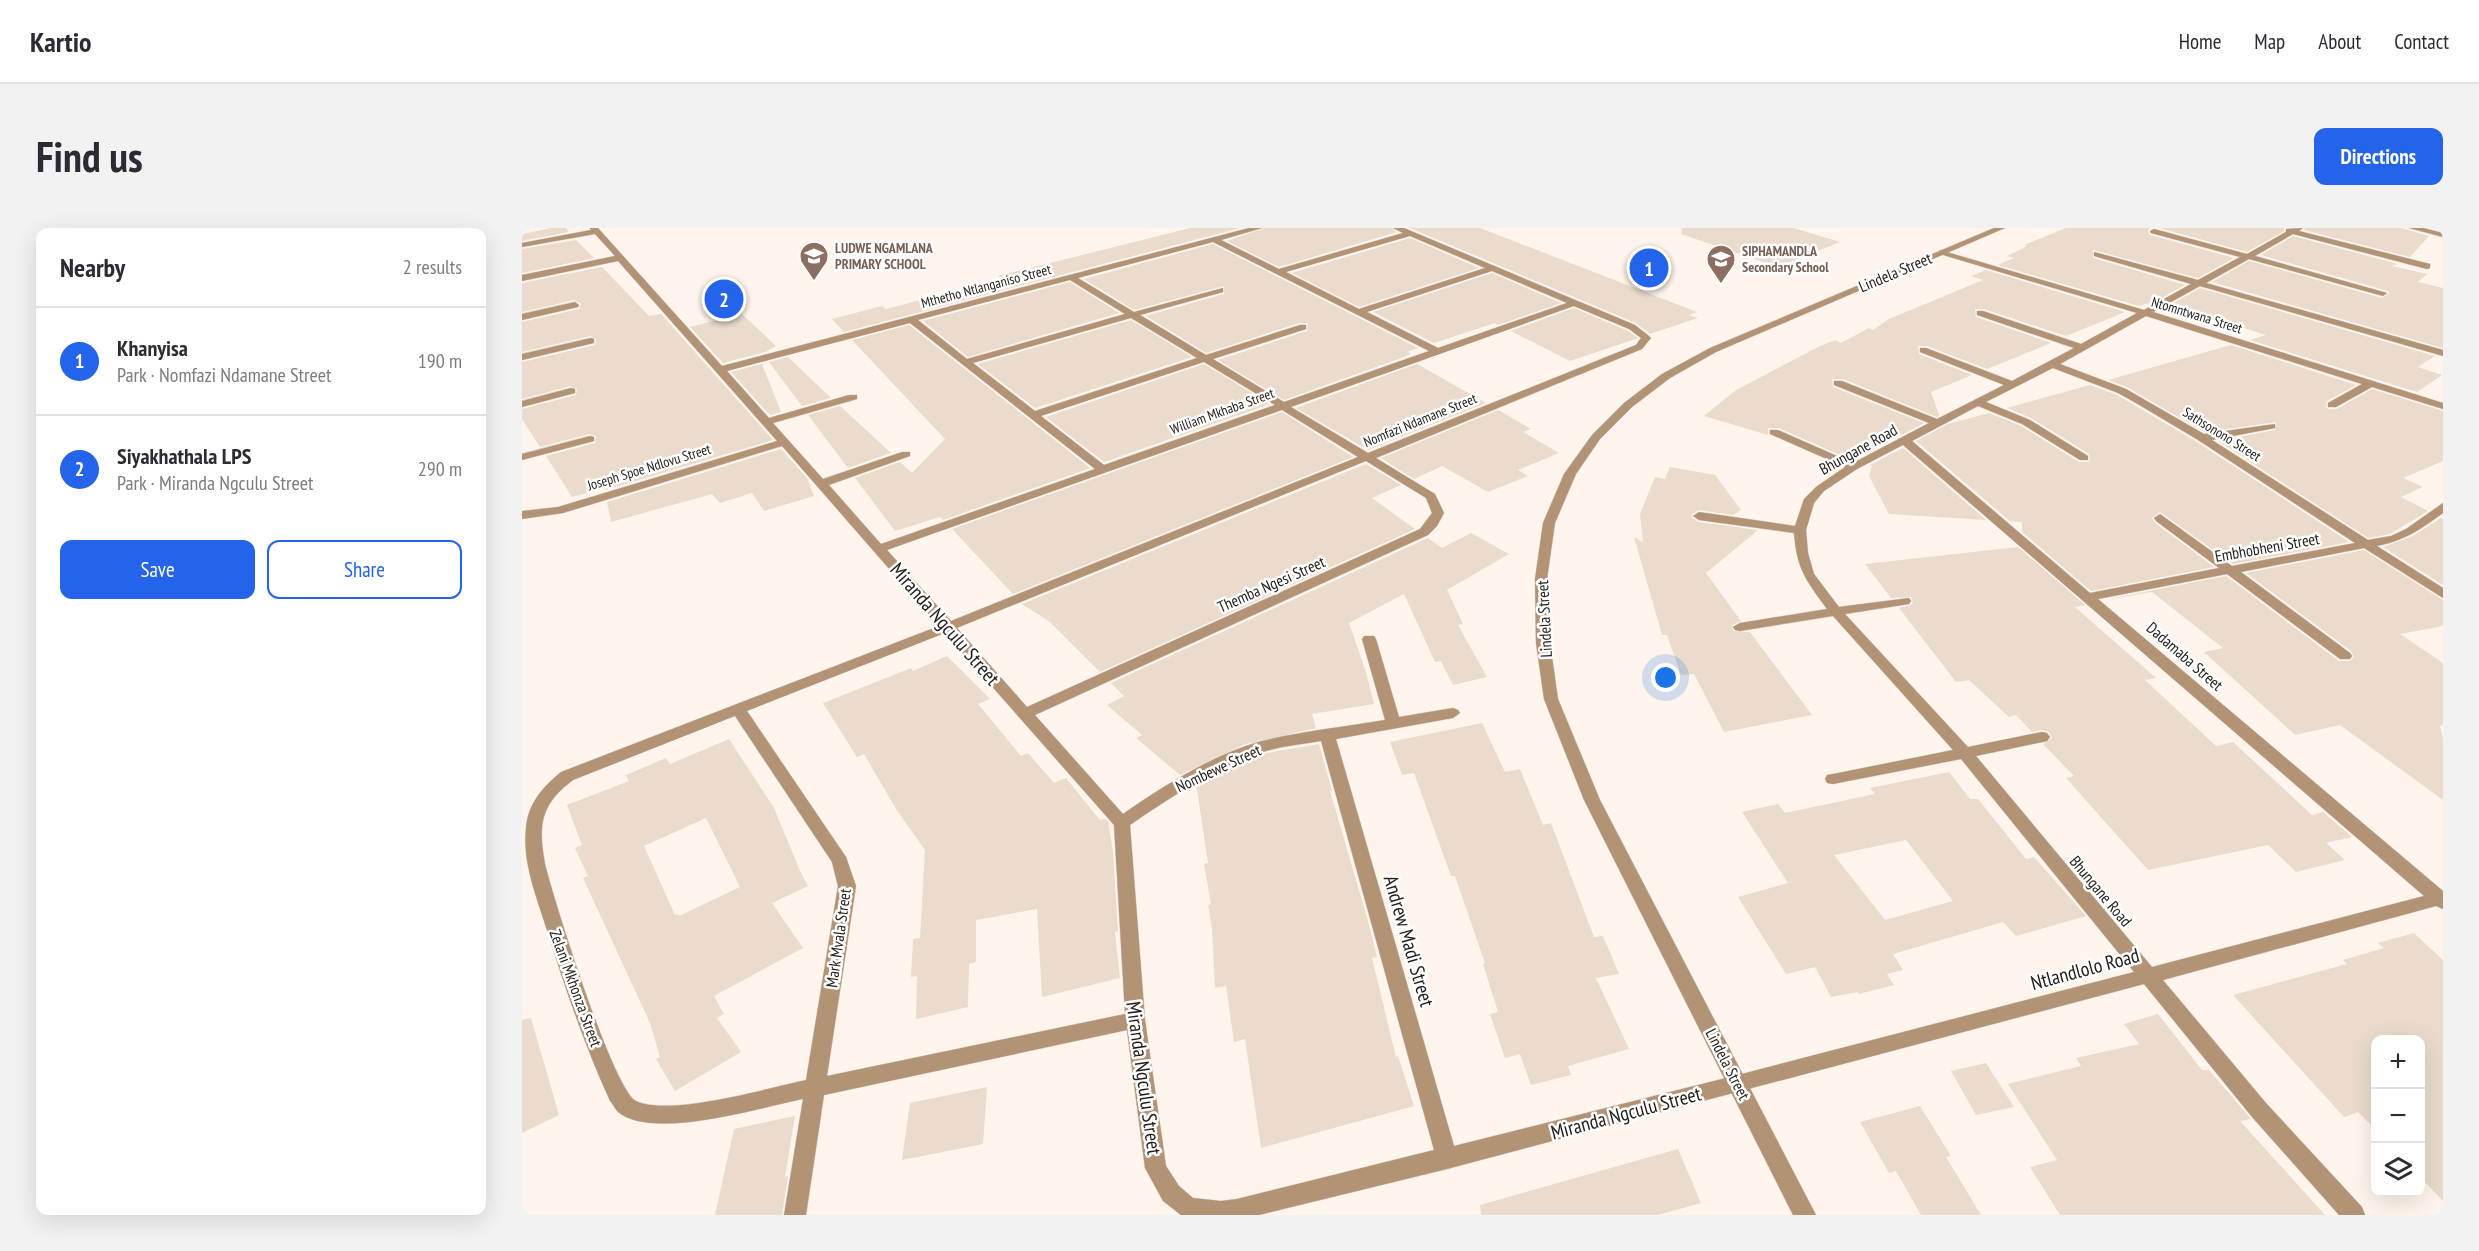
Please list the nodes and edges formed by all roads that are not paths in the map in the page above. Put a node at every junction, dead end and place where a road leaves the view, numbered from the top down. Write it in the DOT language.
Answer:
graph roads {
  1 [pos="1258,228"];
  2 [pos="1397,228"];
  3 [pos="2001,228"];
  4 [pos="2277,228"];
  5 [pos="2413,228"];
  6 [pos="595,229"];
  7 [pos="2296,230"];
  8 [pos="2154,231"];
  9 [pos="1410,234"];
  10 [pos="2443,235"];
  11 [pos="1214,240"];
  12 [pos="522,245"];
  13 [pos="1943,252"];
  14 [pos="2097,254"];
  15 [pos="2247,256"];
  16 [pos="619,258"];
  17 [pos="2427,266"];
  18 [pos="1493,268"];
  19 [pos="1278,272"];
  20 [pos="522,278"];
  21 [pos="1072,278"];
  22 [pos="2197,282"];
  23 [pos="1220,290"];
  24 [pos="2383,293"];
  25 [pos="1574,303"];
  26 [pos="575,305"];
  27 [pos="1359,312"];
  28 [pos="2143,312"];
  29 [pos="1980,313"];
  30 [pos="1133,314"];
  31 [pos="522,317"];
  32 [pos="912,320"];
  33 [pos="1303,327"];
  34 [pos="591,341"];
  35 [pos="2081,347"];
  36 [pos="1923,350"];
  37 [pos="1437,351"];
  38 [pos="2443,353"];
  39 [pos="522,357"];
  40 [pos="1206,358"];
  41 [pos="966,362"];
  42 [pos="2052,364"];
  43 [pos="720,370"];
  44 [pos="1838,382"];
  45 [pos="2371,383"];
  46 [pos="2012,384"];
  47 [pos="571,392"];
  48 [pos="852,397"];
  49 [pos="1977,402"];
  50 [pos="522,404"];
  51 [pos="2332,405"];
  52 [pos="1282,406"];
  53 [pos="2443,406"];
  54 [pos="1033,415"];
  55 [pos="766,422"];
  56 [pos="1937,423"];
  57 [pos="2271,426"];
  58 [pos="1774,432"];
  59 [pos="2202,438"];
  60 [pos="590,439"];
  61 [pos="1905,441"];
  62 [pos="784,442"];
  63 [pos="906,454"];
  64 [pos="522,457"];
  65 [pos="1367,457"];
  66 [pos="2084,458"];
  67 [pos="1853,467"];
  68 [pos="1102,469"];
  69 [pos="820,484"];
  70 [pos="2443,507"];
  71 [pos="522,515"];
  72 [pos="1699,516"];
  73 [pos="2160,518"];
  74 [pos="1800,530"];
  75 [pos="2368,545"];
  76 [pos="879,549"];
  77 [pos="2230,571"];
  78 [pos="2443,594"];
  79 [pos="2088,597"];
  80 [pos="1904,601"];
  81 [pos="1836,612"];
  82 [pos="948,627"];
  83 [pos="1740,627"];
  84 [pos="1369,639"];
  85 [pos="2345,656"];
  86 [pos="739,710"];
  87 [pos="1453,713"];
  88 [pos="1024,714"];
  89 [pos="1393,722"];
  90 [pos="1327,735"];
  91 [pos="2042,737"];
  92 [pos="1965,753"];
  93 [pos="1833,779"];
  94 [pos="1122,823"];
  95 [pos="2442,900"];
  96 [pos="2150,976"];
  97 [pos="1135,1020"];
  98 [pos="1738,1084"];
  99 [pos="814,1088"];
  100 [pos="1447,1159"];
  101 [pos="795,1215"];
  102 [pos="1804,1215"];
  103 [pos="2354,1215"];
  1 -- 11 [label="street, Mthetho Ntlanganiso Street"];
  2 -- 9 [label="street, Nomfazi Ndamane Street"];
  3 -- 13 [label="street, Lindela Street"];
  4 -- 7 [label="street"];
  5 -- 10 [label="street"];
  6 -- 12 [label="street"];
  6 -- 16 [label="street, Miranda Ngculu Street"];
  7 -- 15 [label="street, Bhungane Road"];
  7 -- 17 [label="street"];
  8 -- 15 [label="street"];
  9 -- 18 [label="street, Nomfazi Ndamane Street"];
  9 -- 19 [label="street"];
  11 -- 19 [label="street"];
  11 -- 21 [label="street, Mthetho Ntlanganiso Street"];
  13 -- 28 [label="street, Ntomntwana Street"];
  13 -- 98 [label="street, Lindela Street"];
  14 -- 22 [label="street"];
  15 -- 22 [label="street, Bhungane Road"];
  15 -- 24 [label="street"];
  16 -- 20 [label="street"];
  16 -- 43 [label="street, Miranda Ngculu Street"];
  18 -- 25 [label="street, Nomfazi Ndamane Street"];
  18 -- 27 [label="street"];
  19 -- 27 [label="street"];
  21 -- 30 [label="street"];
  21 -- 32 [label="street, Mthetho Ntlanganiso Street"];
  22 -- 28 [label="street, Bhungane Road"];
  22 -- 38 [label="street"];
  23 -- 30 [label="street"];
  25 -- 37 [label="street, William Mkhaba Street"];
  25 -- 65 [label="street, Nomfazi Ndamane Street"];
  26 -- 31 [label="street"];
  27 -- 37 [label="street"];
  28 -- 35 [label="street, Bhungane Road"];
  28 -- 45 [label="street, Ntomntwana Street"];
  29 -- 35 [label="street"];
  30 -- 40 [label="street"];
  30 -- 41 [label="street"];
  32 -- 41 [label="street"];
  32 -- 43 [label="street, Mthetho Ntlanganiso Street"];
  33 -- 40 [label="street"];
  34 -- 39 [label="street"];
  35 -- 42 [label="street, Bhungane Road"];
  36 -- 46 [label="street"];
  37 -- 52 [label="street, William Mkhaba Street"];
  40 -- 52 [label="street"];
  40 -- 54 [label="street"];
  41 -- 54 [label="street"];
  42 -- 46 [label="street, Bhungane Road"];
  42 -- 59 [label="street, Sathsonono Street"];
  43 -- 55 [label="street, Miranda Ngculu Street"];
  44 -- 56 [label="street"];
  45 -- 51 [label="street"];
  45 -- 53 [label="street, Ntomntwana Street"];
  46 -- 49 [label="street, Bhungane Road"];
  47 -- 50 [label="street"];
  48 -- 55 [label="street"];
  49 -- 56 [label="street, Bhungane Road"];
  49 -- 66 [label="street"];
  52 -- 65 [label="street"];
  52 -- 68 [label="street, William Mkhaba Street"];
  54 -- 68 [label="street"];
  55 -- 62 [label="street, Miranda Ngculu Street"];
  56 -- 61 [label="street, Bhungane Road"];
  57 -- 59 [label="street"];
  58 -- 67 [label="street"];
  59 -- 75 [label="street, Sathsonono Street"];
  60 -- 64 [label="street"];
  61 -- 67 [label="street, Bhungane Road"];
  61 -- 79 [label="street, Dadamaba Street"];
  62 -- 69 [label="street, Miranda Ngculu Street"];
  62 -- 71 [label="street, Joseph Spoe Ndlovu Street"];
  63 -- 69 [label="street"];
  65 -- 82 [label="street, Nomfazi Ndamane Street"];
  65 -- 88 [label="street, Themba Ngesi Street"];
  67 -- 74 [label="street, Bhungane Road"];
  68 -- 76 [label="street, William Mkhaba Street"];
  69 -- 76 [label="street, Miranda Ngculu Street"];
  70 -- 75 [label="street, Embhobheni Street"];
  72 -- 74 [label="street"];
  73 -- 77 [label="street"];
  74 -- 81 [label="street, Bhungane Road"];
  75 -- 77 [label="street, Embhobheni Street"];
  75 -- 78 [label="street, Sathsonono Street"];
  76 -- 82 [label="street, Miranda Ngculu Street"];
  77 -- 79 [label="street, Embhobheni Street"];
  77 -- 85 [label="street"];
  79 -- 95 [label="street, Dadamaba Street"];
  80 -- 81 [label="street"];
  81 -- 83 [label="street"];
  81 -- 92 [label="street, Bhungane Road"];
  82 -- 86 [label="street, Zelani Mkhonza Street"];
  82 -- 88 [label="street, Miranda Ngculu Street"];
  84 -- 89 [label="street"];
  86 -- 99 [label="street, Mark Mvala Street"];
  86 -- 99 [label="street, Zelani Mkhonza Street"];
  87 -- 89 [label="street, Nombewe Street"];
  88 -- 94 [label="street, Miranda Ngculu Street"];
  89 -- 90 [label="street, Nombewe Street"];
  90 -- 94 [label="street, Nombewe Street"];
  90 -- 100 [label="street, Andrew Madi Street"];
  91 -- 92 [label="street"];
  92 -- 93 [label="street"];
  92 -- 96 [label="street, Bhungane Road"];
  94 -- 97 [label="street, Miranda Ngculu Street"];
  95 -- 96 [label="street, Ntlandlolo Road"];
  96 -- 98 [label="street, Ntlandlolo Road"];
  96 -- 103 [label="street, Bhungane Road"];
  97 -- 99 [label="street, Zelani Mkhonza Street"];
  97 -- 100 [label="street, Miranda Ngculu Street"];
  98 -- 100 [label="street, Miranda Ngculu Street"];
  98 -- 102 [label="street, Lindela Street"];
  99 -- 101 [label="street, Mark Mvala Street"];
}
